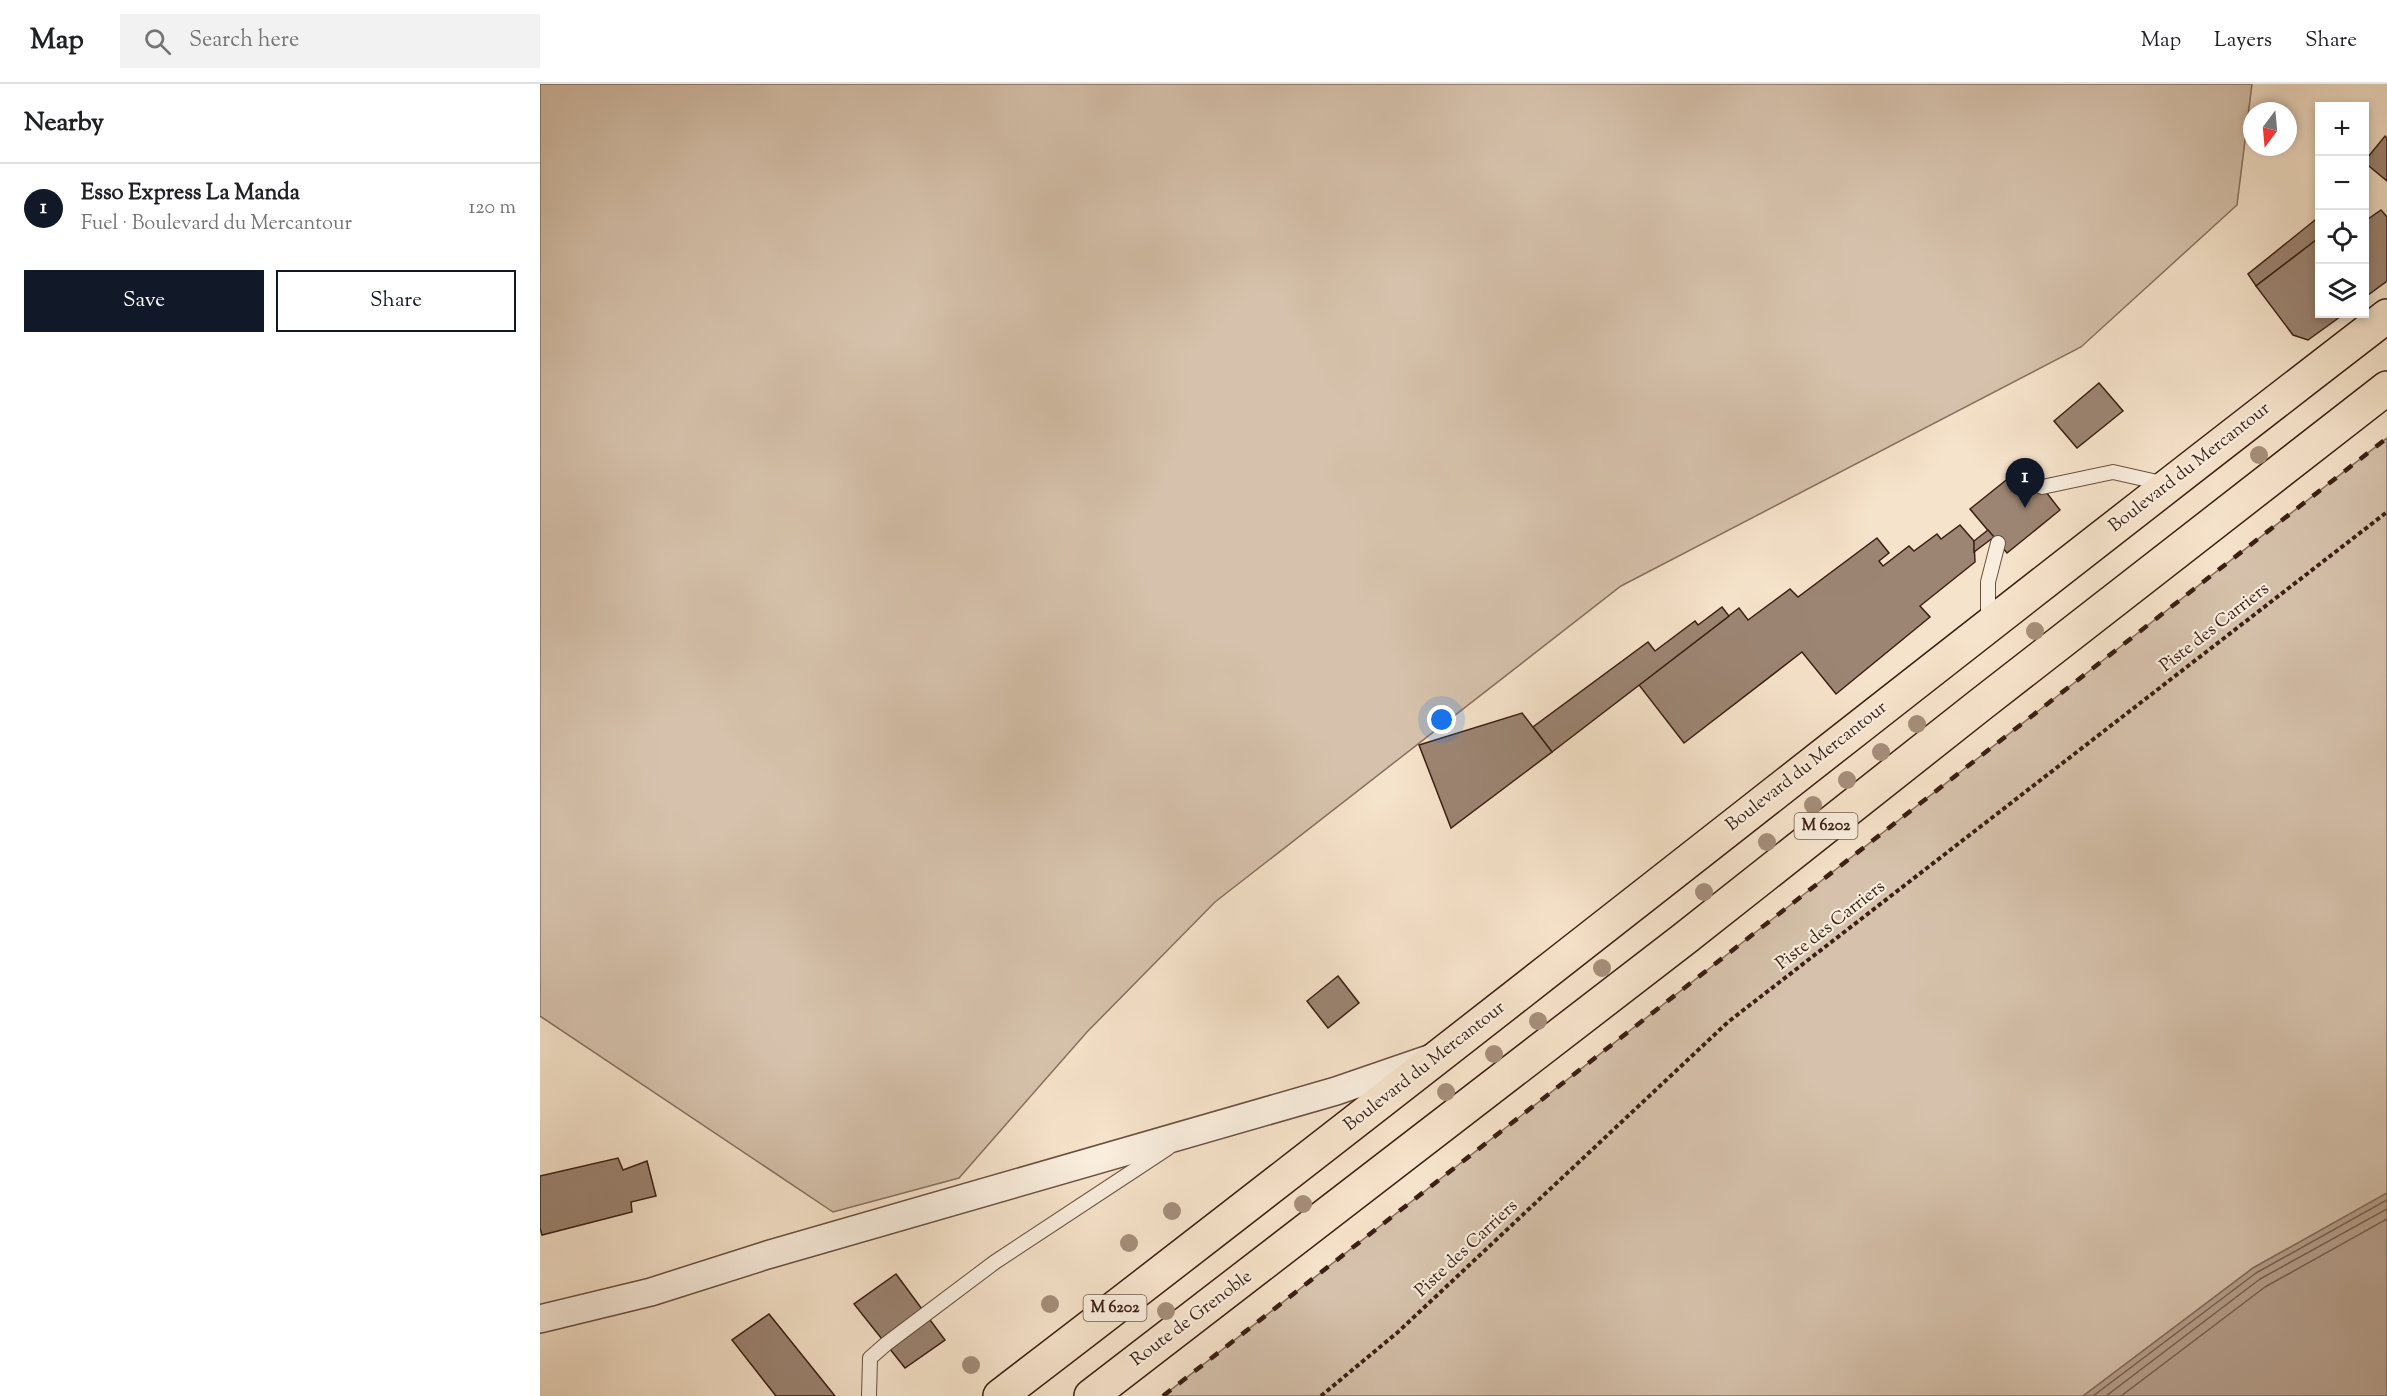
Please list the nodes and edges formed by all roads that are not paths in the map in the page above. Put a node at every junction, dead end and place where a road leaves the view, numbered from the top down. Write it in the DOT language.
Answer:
graph roads {
  1 [pos="2387,316"];
  2 [pos="2387,388"];
  3 [pos="2168,485"];
  4 [pos="2042,487"];
  5 [pos="1998,543"];
  6 [pos="1988,625"];
  7 [pos="1438,1056"];
  8 [pos="1193,1132"];
  9 [pos="540,1319"];
  10 [pos="869,1396"];
  11 [pos="1000,1396"];
  12 [pos="1091,1396"];
  1 -- 3 [label="main road, Boulevard du Mercantour / M 6202"];
  2 -- 12 [label="main road, Route de Grenoble / M 6202"];
  3 -- 4 [label="lane"];
  3 -- 6 [label="main road, Boulevard du Mercantour / M 6202"];
  5 -- 6 [label="lane"];
  6 -- 7 [label="main road, Boulevard du Mercantour / M 6202"];
  7 -- 8 [label="street"];
  7 -- 11 [label="main road, Boulevard du Mercantour / M 6202"];
  8 -- 9 [label="street"];
  8 -- 10 [label="lane"];
}
